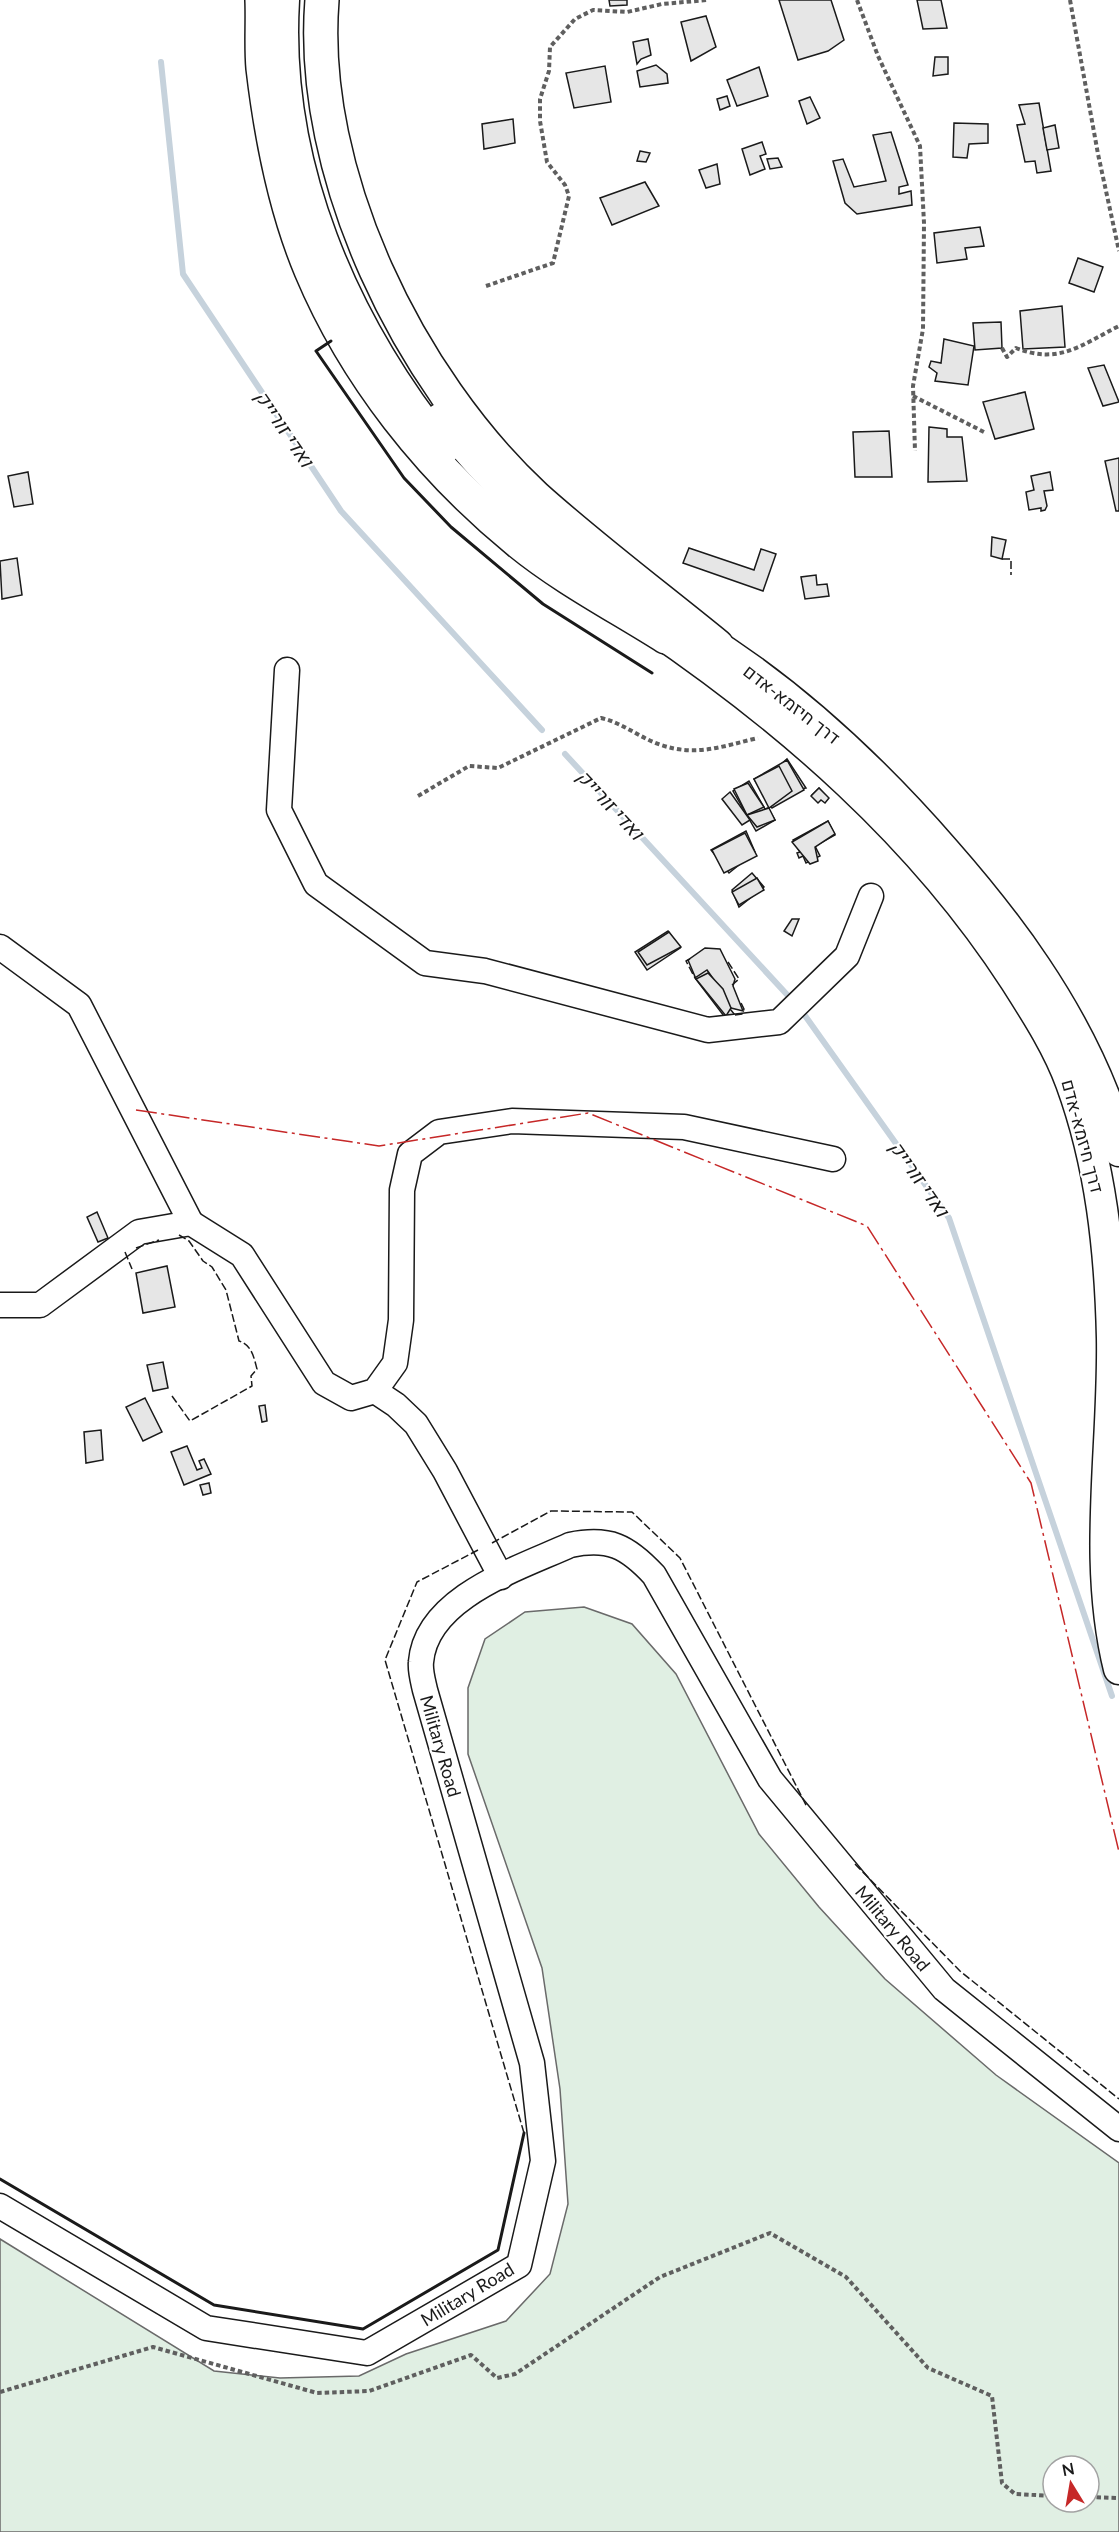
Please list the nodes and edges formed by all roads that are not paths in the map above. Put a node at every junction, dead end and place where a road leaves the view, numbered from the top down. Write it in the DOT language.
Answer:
graph roads {
  1 [pos="262,0"];
  2 [pos="284,0"];
  3 [pos="301,0"];
  4 [pos="322,0"];
  5 [pos="666,637"];
  6 [pos="717,646"];
  7 [pos="287,670"];
  8 [pos="871,896"];
  9 [pos="0,947"];
  10 [pos="1119,1151"];
  11 [pos="833,1159"];
  12 [pos="190,1223"];
  13 [pos="0,1305"];
  14 [pos="375,1392"];
  15 [pos="501,1577"];
  16 [pos="1119,1669"];
  17 [pos="1119,2129"];
  18 [pos="0,2206"];
  1 -- 5 [label="highway"];
  2 -- 5 [label="main road, דרך חיזמא-אדם"];
  3 -- 6 [label="main road, דרך חיזמא-אדם"];
  4 -- 6 [label="highway"];
  5 -- 16 [label="main road, דרך חיזמא-אדם"];
  6 -- 10 [label="main road, דרך חיזמא-אדם"];
  7 -- 8 [label="street"];
  9 -- 12 [label="street"];
  11 -- 14 [label="street"];
  12 -- 13 [label="street"];
  12 -- 14 [label="street"];
  14 -- 15 [label="street"];
  15 -- 17 [label="street, Military Road"];
  15 -- 18 [label="street, Military Road"];
}
